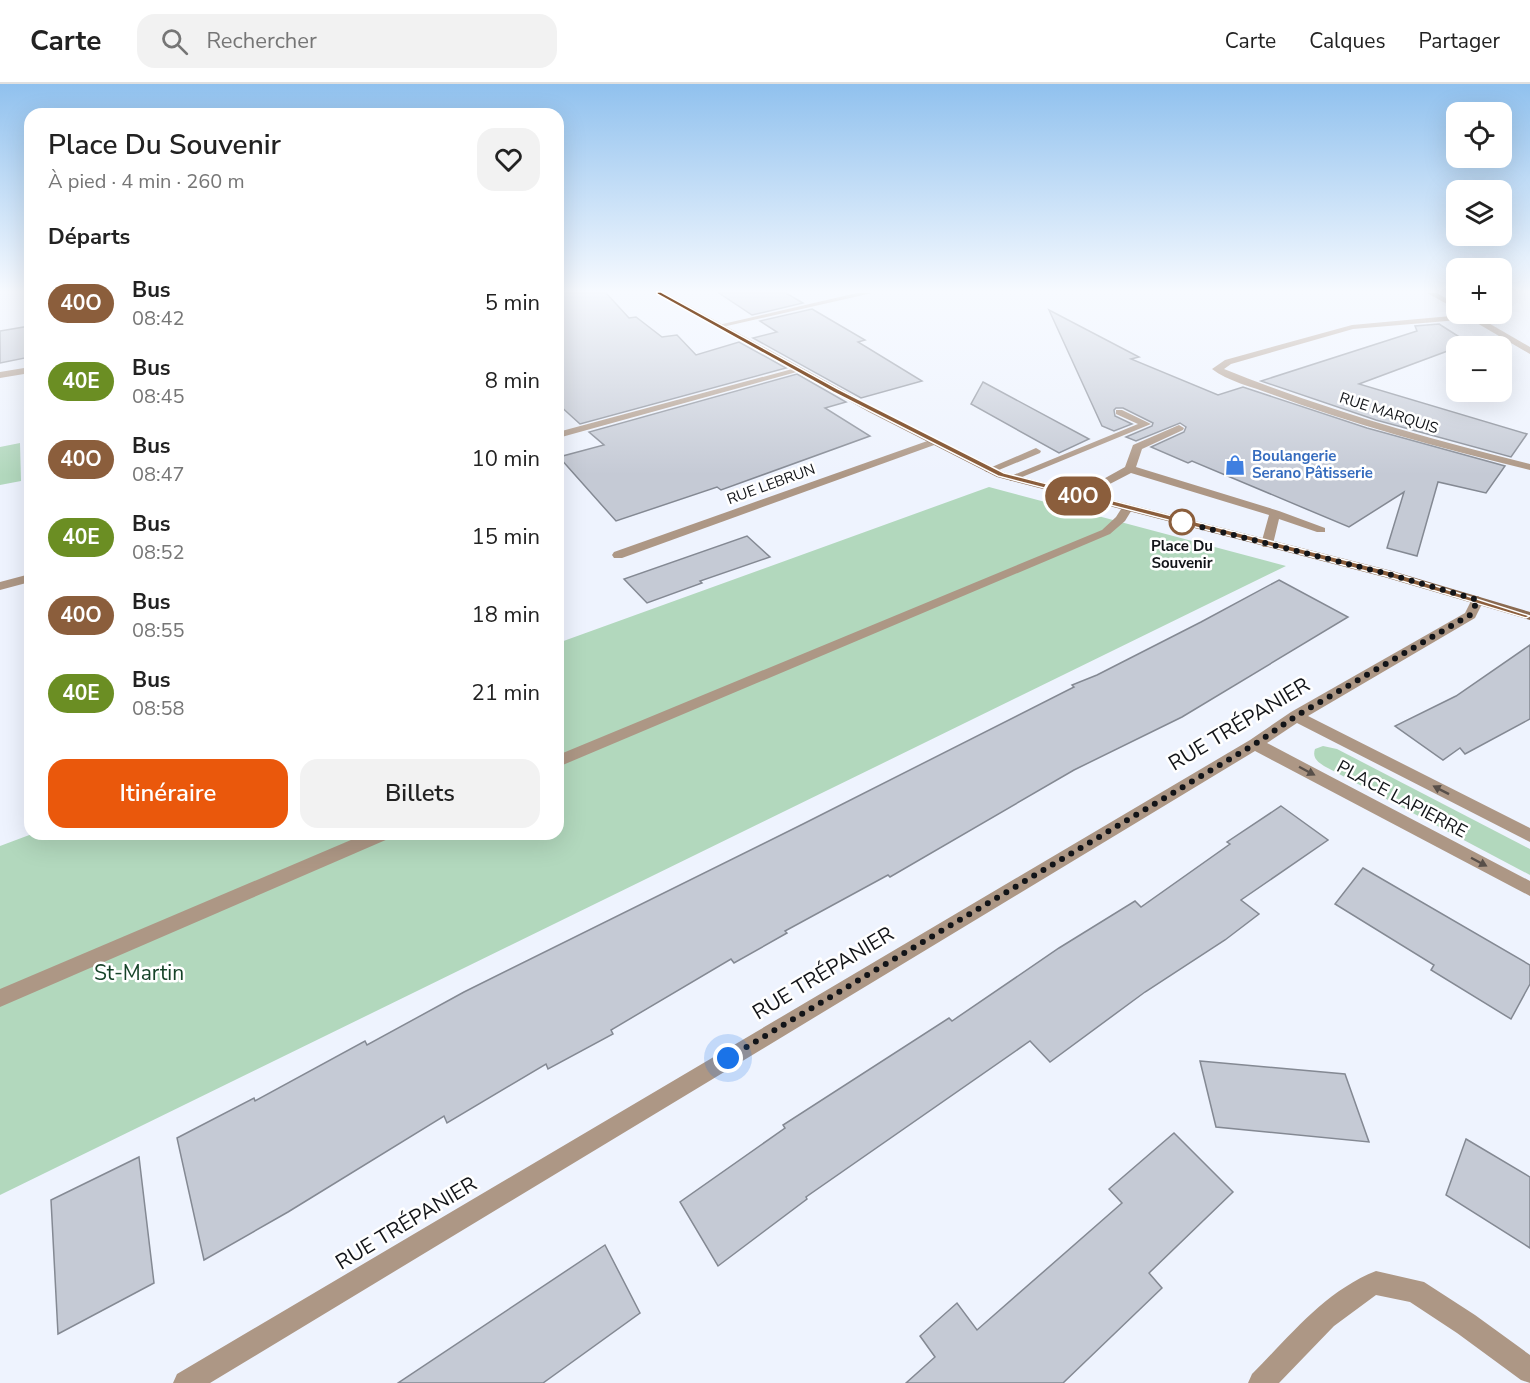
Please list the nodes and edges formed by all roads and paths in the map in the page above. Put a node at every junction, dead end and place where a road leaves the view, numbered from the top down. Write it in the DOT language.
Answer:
graph roads {
  1 [pos="769,354"];
  2 [pos="1258,354"];
  3 [pos="799,370"];
  4 [pos="24,371"];
  5 [pos="0,375"];
  6 [pos="1119,411"];
  7 [pos="1179,428"];
  8 [pos="564,433"];
  9 [pos="933,442"];
  10 [pos="1036,451"];
  11 [pos="1530,467"];
  12 [pos="1130,469"];
  13 [pos="990,470"];
  14 [pos="1011,478"];
  15 [pos="1090,499"];
  16 [pos="1127,508"];
  17 [pos="1275,513"];
  18 [pos="1321,530"];
  19 [pos="1267,543"];
  20 [pos="618,555"];
  21 [pos="24,580"];
  22 [pos="0,586"];
  23 [pos="1478,600"];
  24 [pos="1530,615"];
  25 [pos="1296,716"];
  26 [pos="1255,744"];
  27 [pos="564,758"];
  28 [pos="1530,836"];
  29 [pos="368,840"];
  30 [pos="1530,889"];
  31 [pos="0,998"];
  32 [pos="1530,1371"];
  33 [pos="186,1383"];
  34 [pos="1261,1383"];
  1 -- 3 [label="street"];
  2 -- 11 [label="street, RUE MARQUIS"];
  3 -- 8 [label="street"];
  3 -- 9 [label="street"];
  4 -- 5 [label="street"];
  6 -- 14 [label="street"];
  7 -- 12 [label="street"];
  9 -- 13 [label="street"];
  9 -- 20 [label="street, RUE LEBRUN"];
  10 -- 13 [label="street"];
  12 -- 15 [label="street"];
  12 -- 17 [label="street"];
  13 -- 14 [label="street"];
  14 -- 15 [label="street"];
  15 -- 16 [label="street"];
  16 -- 19 [label="street"];
  16 -- 27 [label="street"];
  17 -- 18 [label="street"];
  17 -- 19 [label="street"];
  19 -- 23 [label="street"];
  21 -- 22 [label="street"];
  23 -- 24 [label="street"];
  23 -- 25 [label="street, RUE TRÉPANIER"];
  25 -- 26 [label="street, RUE TRÉPANIER"];
  28 -- 25 [label="street, PLACE LAPIERRE, one-way"];
  26 -- 30 [label="street, PLACE LAPIERRE, one-way"];
  26 -- 33 [label="street, RUE TRÉPANIER"];
  29 -- 31 [label="street"];
  32 -- 34 [label="street"];
}
